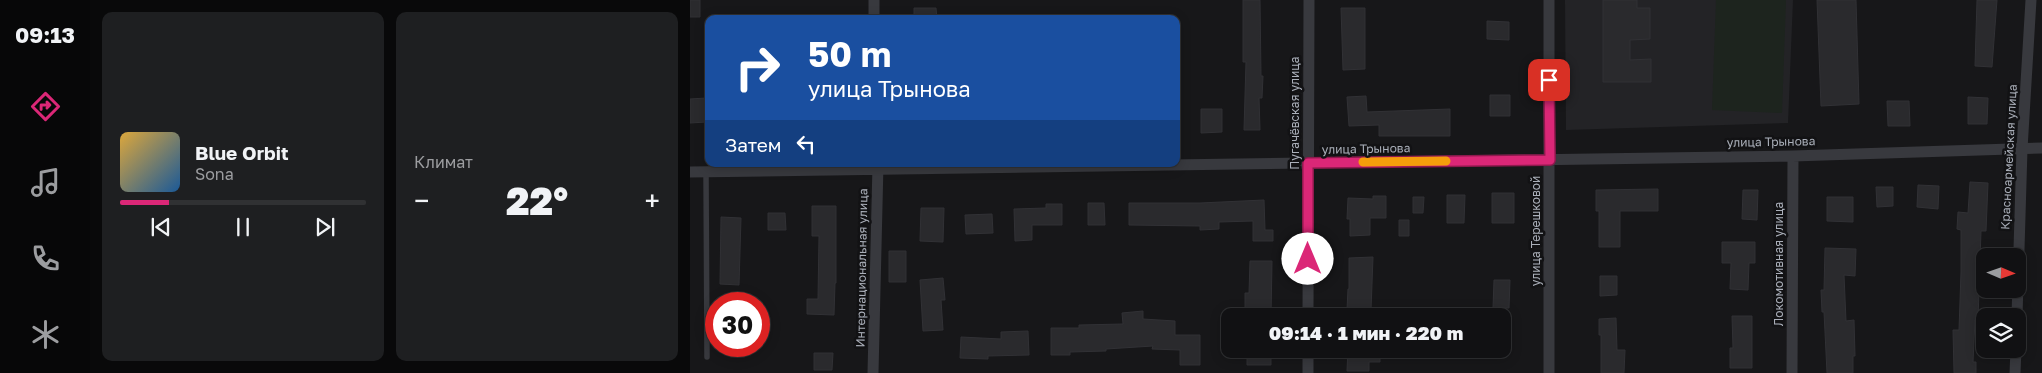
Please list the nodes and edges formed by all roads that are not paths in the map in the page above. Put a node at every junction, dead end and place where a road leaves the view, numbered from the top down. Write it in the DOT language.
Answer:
graph roads {
  1 [pos="874,0"];
  2 [pos="1309,0"];
  3 [pos="1549,0"];
  4 [pos="2031,0"];
  5 [pos="874,15"];
  6 [pos="2042,148"];
  7 [pos="2022,149"];
  8 [pos="1793,156"];
  9 [pos="1550,160"];
  10 [pos="1308,163"];
  11 [pos="1180,164"];
  12 [pos="878,167"];
  13 [pos="690,172"];
  14 [pos="706,172"];
  15 [pos="707,292"];
  16 [pos="1308,308"];
  17 [pos="2017,308"];
  18 [pos="1308,358"];
  19 [pos="2016,358"];
  20 [pos="873,373"];
  21 [pos="1308,373"];
  22 [pos="1549,373"];
  23 [pos="1792,373"];
  24 [pos="2015,373"];
  1 -- 5 [label="street"];
  2 -- 10 [label="street, Пугачёвская улица"];
  3 -- 9 [label="street, улица Терешковой"];
  4 -- 7 [label="street, Красноармейская улица"];
  6 -- 7 [label="street, улица Трынова"];
  7 -- 8 [label="street, улица Трынова"];
  7 -- 17 [label="street, Красноармейская улица"];
  8 -- 9 [label="street, улица Трынова"];
  8 -- 23 [label="street, Локомотивная улица"];
  9 -- 10 [label="street, улица Трынова"];
  9 -- 22 [label="street, улица Терешковой"];
  10 -- 11 [label="street, улица Трынова"];
  10 -- 16 [label="street, Пугачёвская улица"];
  12 -- 14 [label="street, улица Трынова"];
  12 -- 20 [label="street, Интернациональная улица"];
  13 -- 14 [label="street, улица Трынова"];
  14 -- 15 [label="lane"];
  18 -- 21 [label="street"];
  19 -- 24 [label="street"];
}
